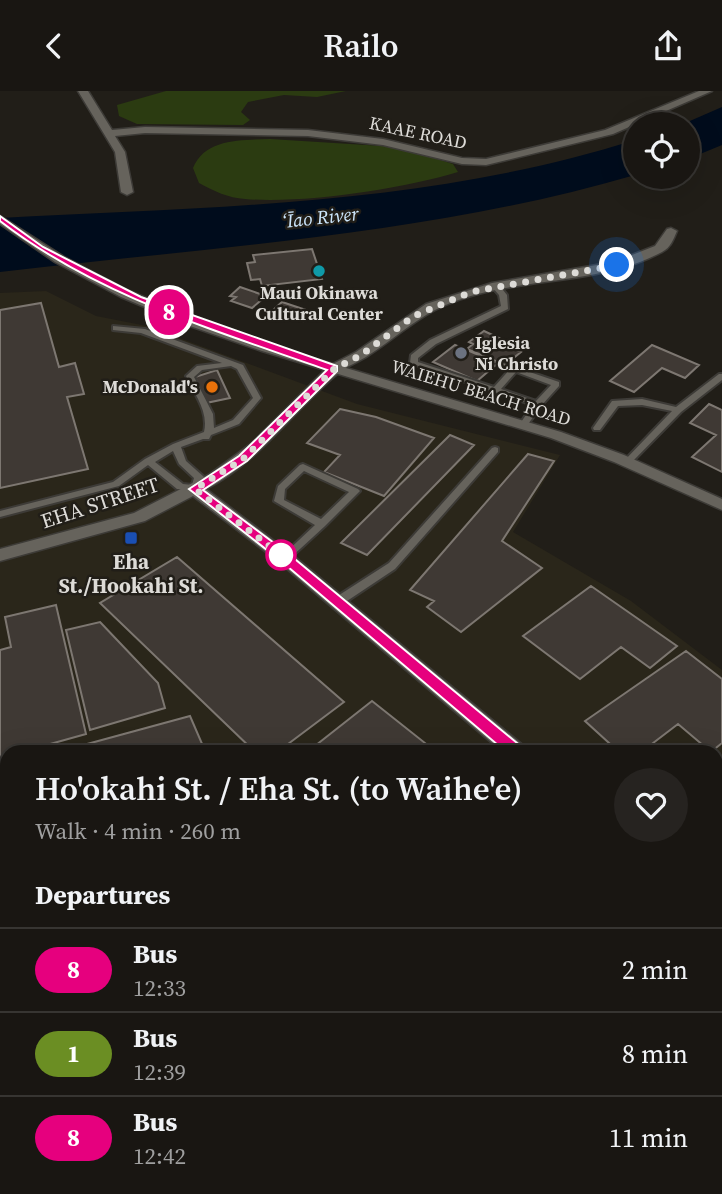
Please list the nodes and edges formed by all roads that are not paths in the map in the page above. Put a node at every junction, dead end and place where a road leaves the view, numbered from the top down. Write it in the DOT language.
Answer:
graph roads {
  1 [pos="83,91"];
  2 [pos="707,91"];
  3 [pos="109,133"];
  4 [pos="127,192"];
  5 [pos="0,219"];
  6 [pos="671,231"];
  7 [pos="496,287"];
  8 [pos="116,328"];
  9 [pos="240,367"];
  10 [pos="334,369"];
  11 [pos="722,376"];
  12 [pos="495,390"];
  13 [pos="538,404"];
  14 [pos="678,410"];
  15 [pos="523,425"];
  16 [pos="597,428"];
  17 [pos="206,436"];
  18 [pos="176,446"];
  19 [pos="495,450"];
  20 [pos="148,461"];
  21 [pos="627,462"];
  22 [pos="195,489"];
  23 [pos="722,505"];
  24 [pos="0,514"];
  25 [pos="323,524"];
  26 [pos="0,555"];
  27 [pos="285,558"];
  28 [pos="337,602"];
  29 [pos="508,745"];
  1 -- 3 [label="street"];
  2 -- 3 [label="street, KAAE ROAD"];
  3 -- 4 [label="street"];
  5 -- 10 [label="street, WAIEHU BEACH ROAD"];
  6 -- 7 [label="street, EHA STREET"];
  7 -- 10 [label="street, EHA STREET"];
  7 -- 12 [label="lane"];
  8 -- 9 [label="lane"];
  9 -- 17 [label="lane"];
  9 -- 17 [label="lane"];
  10 -- 15 [label="street, WAIEHU BEACH ROAD"];
  10 -- 22 [label="street, EHA STREET"];
  11 -- 14 [label="lane"];
  12 -- 13 [label="lane"];
  12 -- 13 [label="lane"];
  13 -- 15 [label="lane"];
  14 -- 16 [label="lane"];
  14 -- 21 [label="lane"];
  15 -- 21 [label="street, WAIEHU BEACH ROAD"];
  17 -- 18 [label="lane"];
  18 -- 20 [label="lane"];
  18 -- 22 [label="lane"];
  19 -- 28 [label="lane"];
  20 -- 22 [label="lane"];
  20 -- 24 [label="lane"];
  21 -- 23 [label="street, WAIEHU BEACH ROAD"];
  22 -- 26 [label="street, EHA STREET"];
  22 -- 27 [label="street"];
  25 -- 25 [label="lane"];
  25 -- 27 [label="lane"];
  27 -- 28 [label="street"];
  28 -- 29 [label="street"];
}
